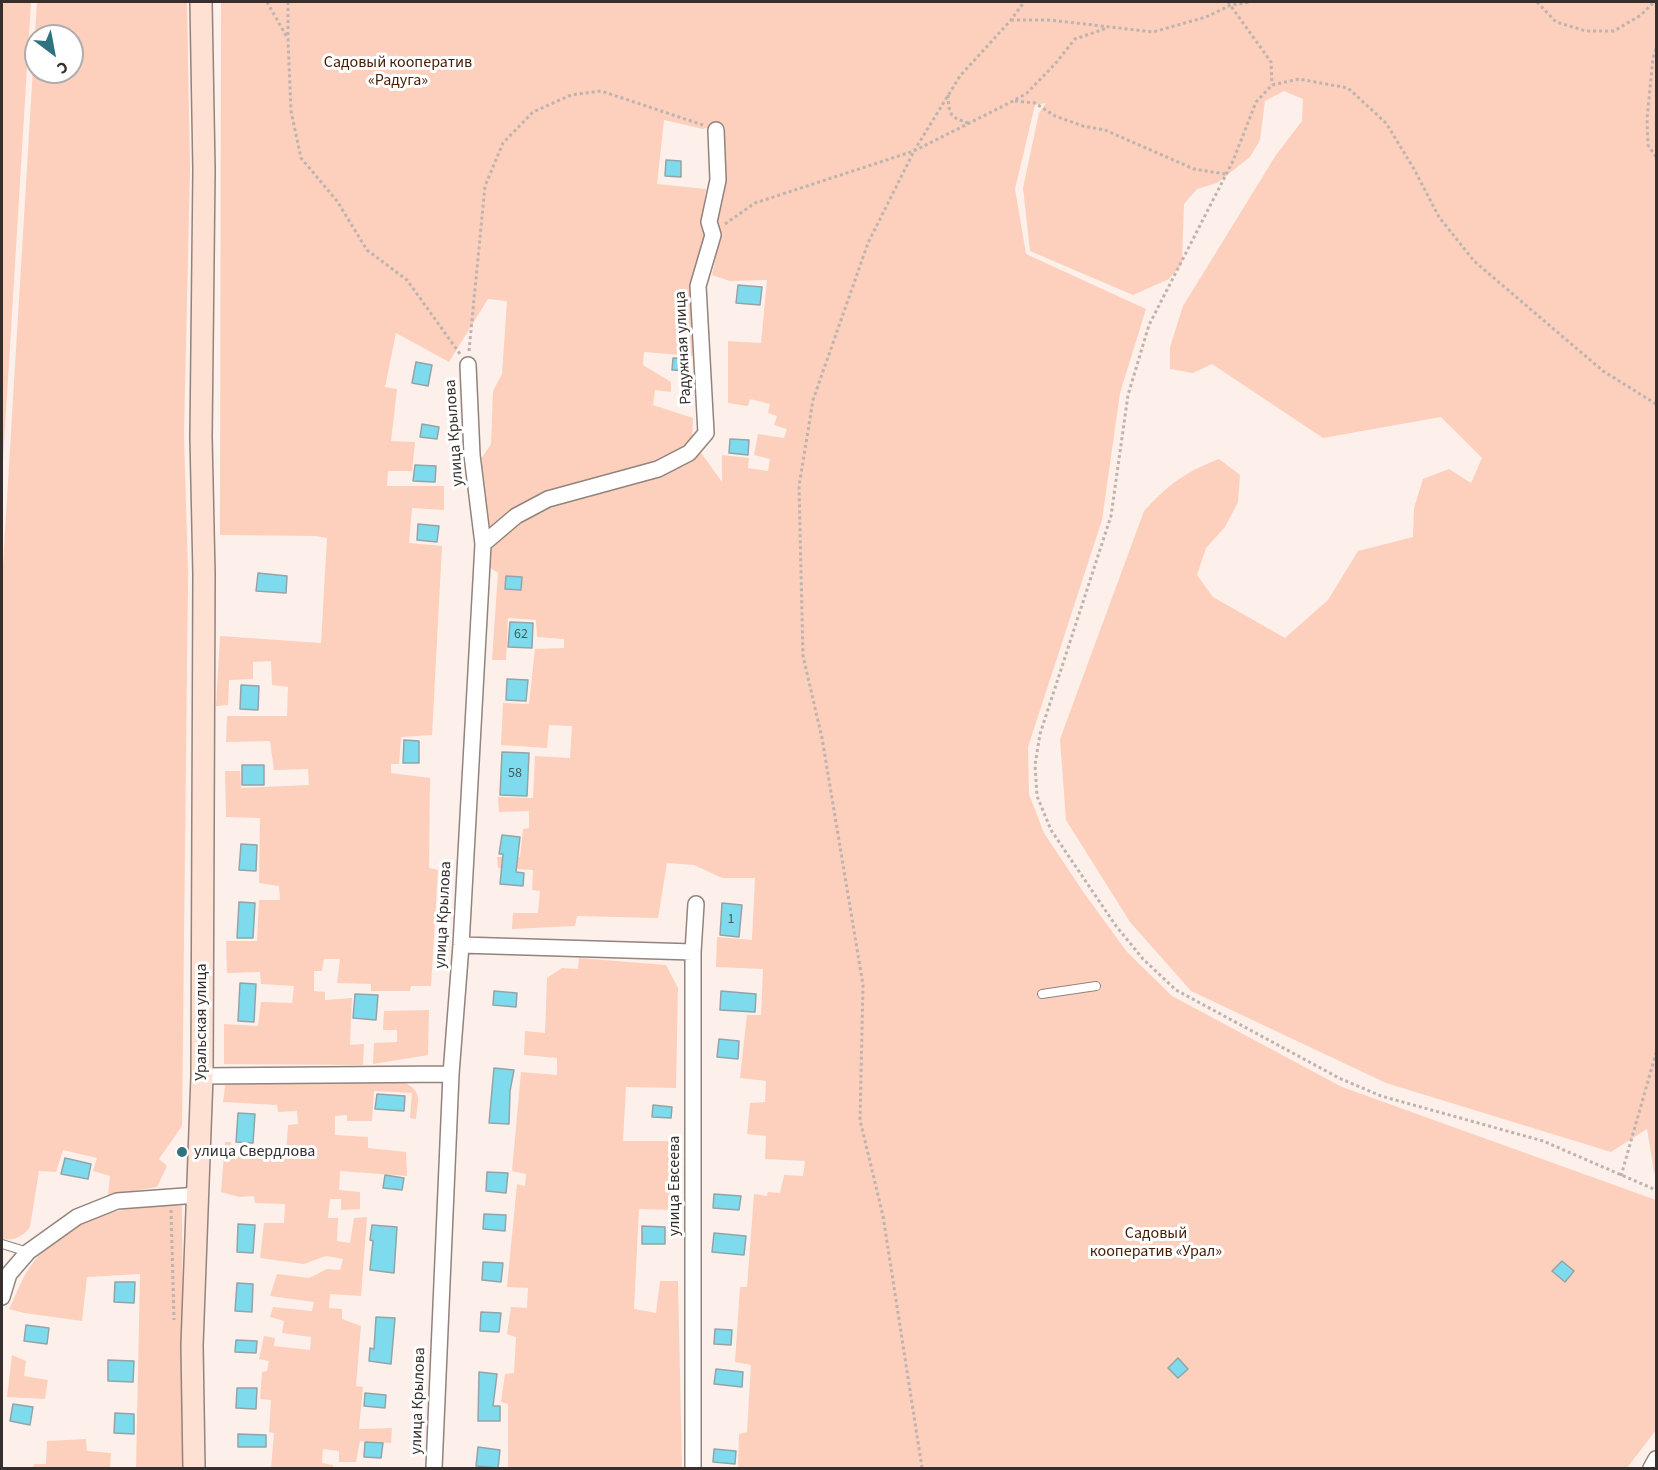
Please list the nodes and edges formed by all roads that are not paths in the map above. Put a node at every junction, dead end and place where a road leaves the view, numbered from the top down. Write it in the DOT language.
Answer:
graph roads {
  1 [pos="201,2"];
  2 [pos="716,130"];
  3 [pos="468,365"];
  4 [pos="483,544"];
  5 [pos="696,904"];
  6 [pos="461,945"];
  7 [pos="693,952"];
  8 [pos="1096,986"];
  9 [pos="1042,994"];
  10 [pos="451,1074"];
  11 [pos="202,1076"];
  12 [pos="198,1195"];
  13 [pos="2,1244"];
  14 [pos="28,1251"];
  15 [pos="2,1297"];
  16 [pos="1656,1459"];
  17 [pos="194,1468"];
  18 [pos="434,1468"];
  19 [pos="693,1468"];
  20 [pos="1651,1468"];
  1 -- 11 [label="main road, Уральская улица"];
  2 -- 4 [label="street, Радужная улица"];
  3 -- 4 [label="street, улица Крылова"];
  4 -- 6 [label="street, улица Крылова"];
  5 -- 7 [label="street, улица Евсеева"];
  6 -- 7 [label="street"];
  6 -- 10 [label="street, улица Крылова"];
  7 -- 19 [label="street, улица Евсеева"];
  8 -- 9 [label="lane"];
  10 -- 11 [label="street"];
  10 -- 18 [label="street, улица Крылова"];
  11 -- 12 [label="main road, Уральская улица"];
  12 -- 14 [label="street"];
  12 -- 17 [label="main road, Уральская улица"];
  13 -- 14 [label="lane"];
  14 -- 15 [label="street"];
  16 -- 20 [label="street"];
}
